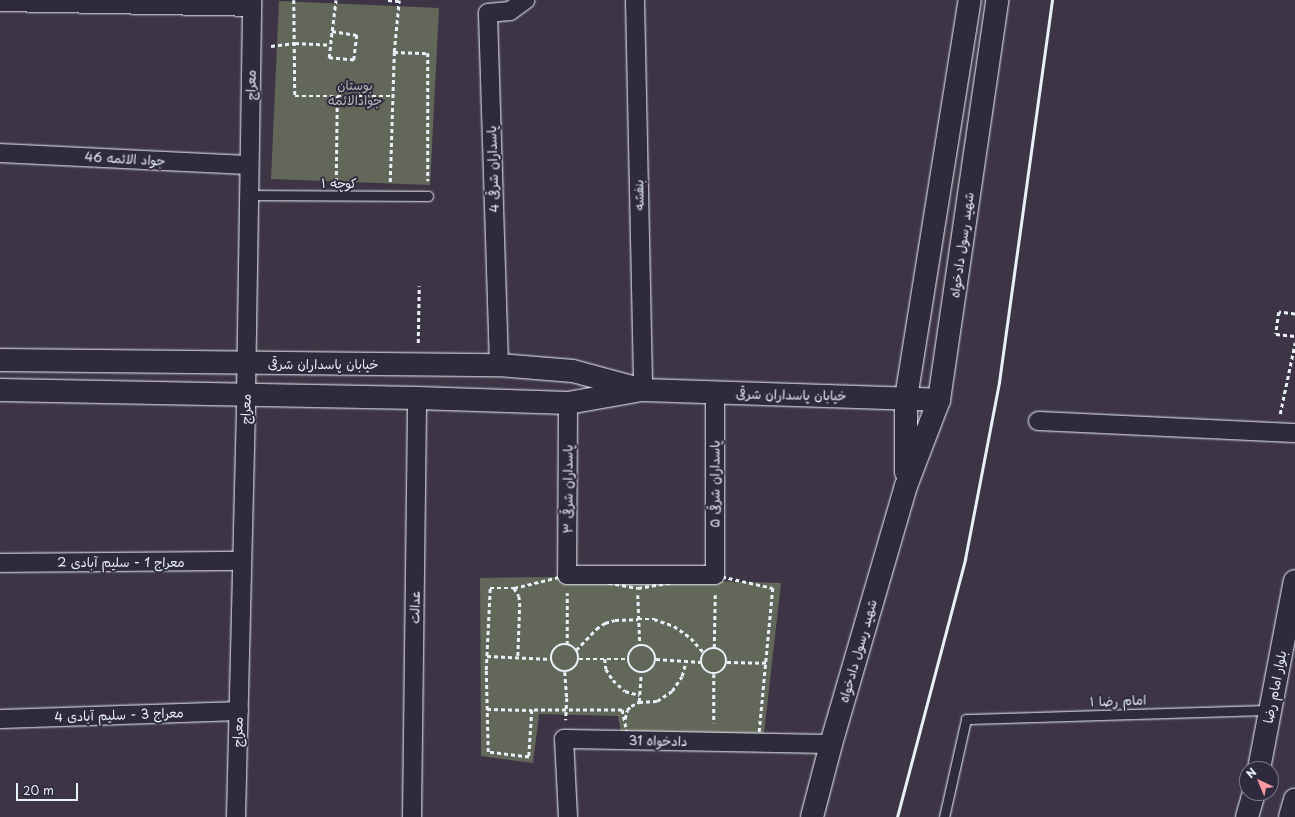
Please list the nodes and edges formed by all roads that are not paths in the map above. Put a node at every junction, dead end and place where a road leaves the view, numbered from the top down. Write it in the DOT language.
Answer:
graph roads {
  1 [pos="525,0"];
  2 [pos="635,0"];
  3 [pos="970,0"];
  4 [pos="997,0"];
  5 [pos="0,2"];
  6 [pos="252,3"];
  7 [pos="0,153"];
  8 [pos="250,165"];
  9 [pos="249,195"];
  10 [pos="428,196"];
  11 [pos="0,360"];
  12 [pos="246,364"];
  13 [pos="499,365"];
  14 [pos="0,390"];
  15 [pos="643,390"];
  16 [pos="715,393"];
  17 [pos="246,395"];
  18 [pos="418,398"];
  19 [pos="906,398"];
  20 [pos="939,400"];
  21 [pos="568,403"];
  22 [pos="1038,421"];
  23 [pos="1295,433"];
  24 [pos="906,486"];
  25 [pos="242,561"];
  26 [pos="0,563"];
  27 [pos="1295,580"];
  28 [pos="567,582"];
  29 [pos="1270,710"];
  30 [pos="239,711"];
  31 [pos="0,718"];
  32 [pos="831,744"];
  33 [pos="1260,761"];
  34 [pos="1295,800"];
  35 [pos="1252,801"];
  36 [pos="236,817"];
  37 [pos="412,817"];
  38 [pos="568,817"];
  39 [pos="812,817"];
  40 [pos="944,817"];
  41 [pos="1247,817"];
  42 [pos="1290,817"];
  1 -- 13 [label="street, پاسداران شرقی 4"];
  2 -- 15 [label="street, بنفشه"];
  3 -- 19 [label="street, شهید رسول دادخواه"];
  4 -- 20 [label="street, شهید رسول دادخواه"];
  5 -- 6 [label="street"];
  6 -- 8 [label="street, معراج"];
  7 -- 8 [label="street, جواد الائمه 46"];
  8 -- 9 [label="street, معراج"];
  9 -- 10 [label="lane, کوچه ۱"];
  9 -- 12 [label="street, معراج"];
  11 -- 12 [label="street, خیابان پاسداران شرقی"];
  12 -- 13 [label="street, خیابان پاسداران شرقی"];
  12 -- 17 [label="street, معراج"];
  13 -- 15 [label="street, خیابان پاسداران شرقی"];
  14 -- 17 [label="street, خیابان پاسداران شرقی"];
  15 -- 16 [label="street, خیابان پاسداران شرقی"];
  15 -- 21 [label="street, خیابان پاسداران شرقی"];
  16 -- 19 [label="street, خیابان پاسداران شرقی"];
  16 -- 28 [label="street, پاسداران شرقی ۵"];
  17 -- 18 [label="street, خیابان پاسداران شرقی"];
  17 -- 25 [label="street, معراج"];
  18 -- 21 [label="street, خیابان پاسداران شرقی"];
  18 -- 37 [label="street, عدالت"];
  19 -- 20 [label="street, خیابان پاسداران شرقی"];
  19 -- 24 [label="street, شهید رسول دادخواه"];
  20 -- 24 [label="street, شهید رسول دادخواه"];
  21 -- 28 [label="street, پاسداران شرقی ۳"];
  22 -- 23 [label="street"];
  24 -- 32 [label="street, شهید رسول دادخواه"];
  25 -- 26 [label="street, معراج 1 - سلیم آبادی 2"];
  25 -- 30 [label="street, معراج"];
  27 -- 29 [label="street, بلوار امام رضا"];
  29 -- 33 [label="street, بلوار امام رضا"];
  29 -- 40 [label="lane, امام رضا ۱"];
  30 -- 31 [label="street, معراج 3 - سلیم آبادی 4"];
  30 -- 36 [label="street, معراج"];
  32 -- 38 [label="street, دادخواه 31"];
  32 -- 39 [label="street, شهید رسول دادخواه"];
  34 -- 42 [label="street"];
  35 -- 41 [label="street"];
}
